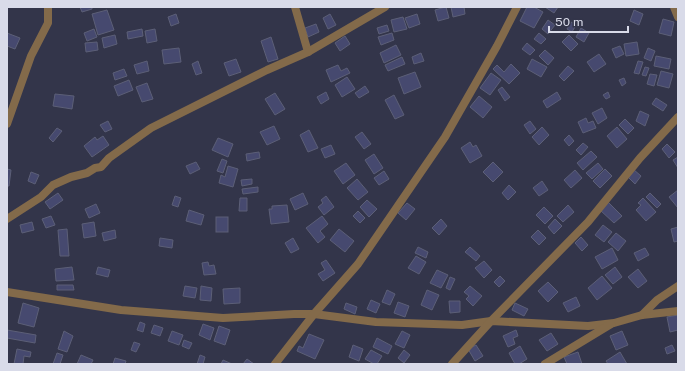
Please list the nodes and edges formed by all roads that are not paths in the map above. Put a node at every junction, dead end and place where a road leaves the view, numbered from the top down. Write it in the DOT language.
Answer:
graph roads {
  1 [pos="48,7"];
  2 [pos="295,7"];
  3 [pos="385,7"];
  4 [pos="517,7"];
  5 [pos="674,7"];
  6 [pos="678,17"];
  7 [pos="308,52"];
  8 [pos="678,117"];
  9 [pos="7,124"];
  10 [pos="7,219"];
  11 [pos="678,286"];
  12 [pos="7,292"];
  13 [pos="678,311"];
  14 [pos="314,314"];
  15 [pos="642,315"];
  16 [pos="491,321"];
  17 [pos="614,323"];
  18 [pos="275,364"];
  19 [pos="452,364"];
  20 [pos="545,364"];
  1 -- 9 [label="street"];
  2 -- 7 [label="street"];
  3 -- 7 [label="street"];
  4 -- 14 [label="street"];
  5 -- 6 [label="street"];
  7 -- 10 [label="street"];
  8 -- 16 [label="street"];
  11 -- 15 [label="street"];
  12 -- 14 [label="street"];
  13 -- 15 [label="street"];
  14 -- 16 [label="street"];
  14 -- 18 [label="street"];
  15 -- 17 [label="street"];
  16 -- 17 [label="street"];
  16 -- 19 [label="street"];
  17 -- 20 [label="street"];
}
